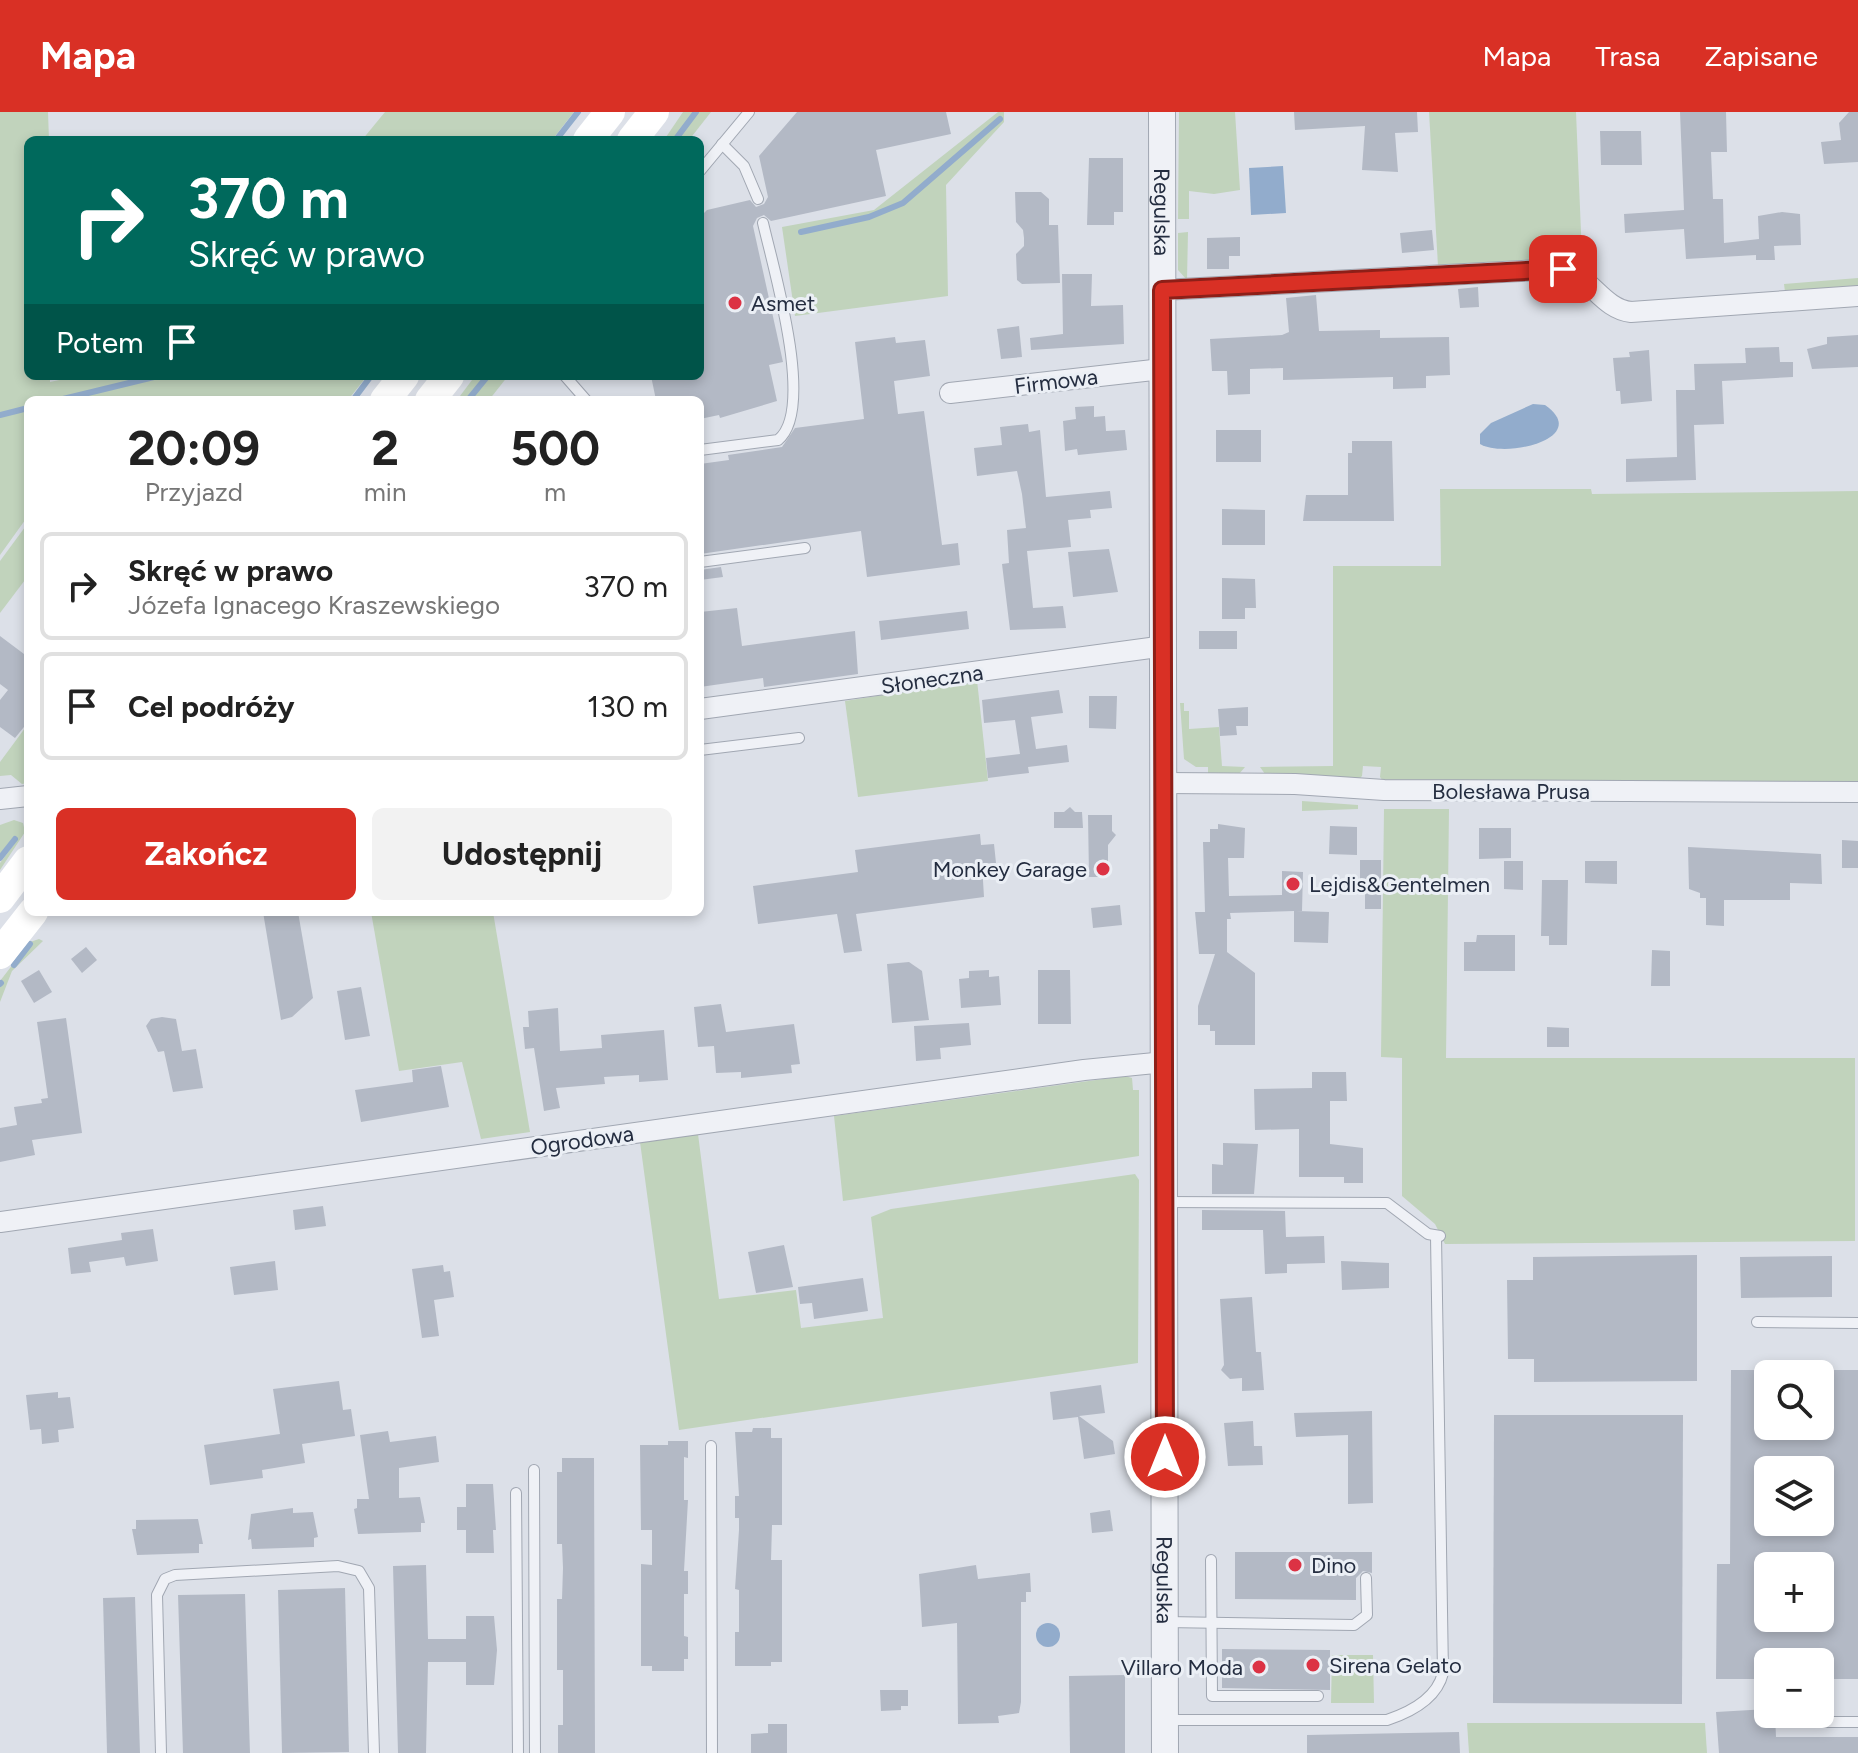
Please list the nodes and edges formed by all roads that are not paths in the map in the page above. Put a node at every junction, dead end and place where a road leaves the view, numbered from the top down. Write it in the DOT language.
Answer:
graph roads {
  1 [pos="610,112"];
  2 [pos="654,112"];
  3 [pos="749,112"];
  4 [pos="1162,112"];
  5 [pos="591,136"];
  6 [pos="635,136"];
  7 [pos="722,144"];
  8 [pos="704,166"];
  9 [pos="758,199"];
  10 [pos="763,223"];
  11 [pos="1162,290"];
  12 [pos="1858,296"];
  13 [pos="1162,369"];
  14 [pos="401,380"];
  15 [pos="446,380"];
  16 [pos="568,380"];
  17 [pos="950,393"];
  18 [pos="388,396"];
  19 [pos="433,396"];
  20 [pos="582,396"];
  21 [pos="704,450"];
  22 [pos="805,548"];
  23 [pos="704,561"];
  24 [pos="1165,646"];
  25 [pos="704,708"];
  26 [pos="799,738"];
  27 [pos="704,750"];
  28 [pos="1164,783"];
  29 [pos="1858,792"];
  30 [pos="24,796"];
  31 [pos="0,799"];
  32 [pos="24,866"];
  33 [pos="0,898"];
  34 [pos="30,916"];
  35 [pos="0,954"];
  36 [pos="1165,1062"];
  37 [pos="1165,1202"];
  38 [pos="0,1222"];
  39 [pos="1757,1322"];
  40 [pos="1858,1323"];
  41 [pos="711,1446"];
  42 [pos="534,1470"];
  43 [pos="516,1493"];
  44 [pos="1211,1560"];
  45 [pos="1366,1578"];
  46 [pos="1165,1622"];
  47 [pos="1211,1623"];
  48 [pos="1318,1696"];
  49 [pos="1165,1720"];
  50 [pos="1834,1722"];
  51 [pos="1858,1722"];
  52 [pos="161,1753"];
  53 [pos="374,1753"];
  54 [pos="518,1753"];
  55 [pos="535,1753"];
  56 [pos="712,1753"];
  57 [pos="1165,1753"];
  1 -- 5 [label="main road"];
  2 -- 6 [label="main road"];
  3 -- 7 [label="lane"];
  4 -- 11 [label="street, Regulska"];
  7 -- 8 [label="lane"];
  7 -- 9 [label="lane"];
  10 -- 21 [label="lane"];
  11 -- 12 [label="street"];
  11 -- 13 [label="street, Regulska"];
  13 -- 17 [label="street, Firmowa"];
  13 -- 24 [label="street, Regulska"];
  14 -- 18 [label="main road"];
  15 -- 19 [label="main road"];
  16 -- 20 [label="lane"];
  22 -- 23 [label="lane"];
  24 -- 25 [label="street, Słoneczna"];
  24 -- 28 [label="street, Regulska"];
  26 -- 27 [label="lane"];
  28 -- 29 [label="street, Bolesława Prusa"];
  28 -- 36 [label="street, Regulska"];
  30 -- 31 [label="street"];
  32 -- 33 [label="main road"];
  34 -- 35 [label="main road"];
  36 -- 37 [label="street, Regulska"];
  36 -- 38 [label="street, Ogrodowa"];
  37 -- 46 [label="street, Regulska"];
  37 -- 49 [label="lane"];
  39 -- 40 [label="lane"];
  41 -- 56 [label="lane"];
  42 -- 55 [label="lane"];
  43 -- 54 [label="lane"];
  44 -- 47 [label="lane"];
  45 -- 47 [label="lane"];
  46 -- 47 [label="lane"];
  46 -- 49 [label="street, Regulska"];
  47 -- 48 [label="lane"];
  49 -- 57 [label="street, Regulska"];
  50 -- 51 [label="lane"];
  52 -- 53 [label="lane"];
}
